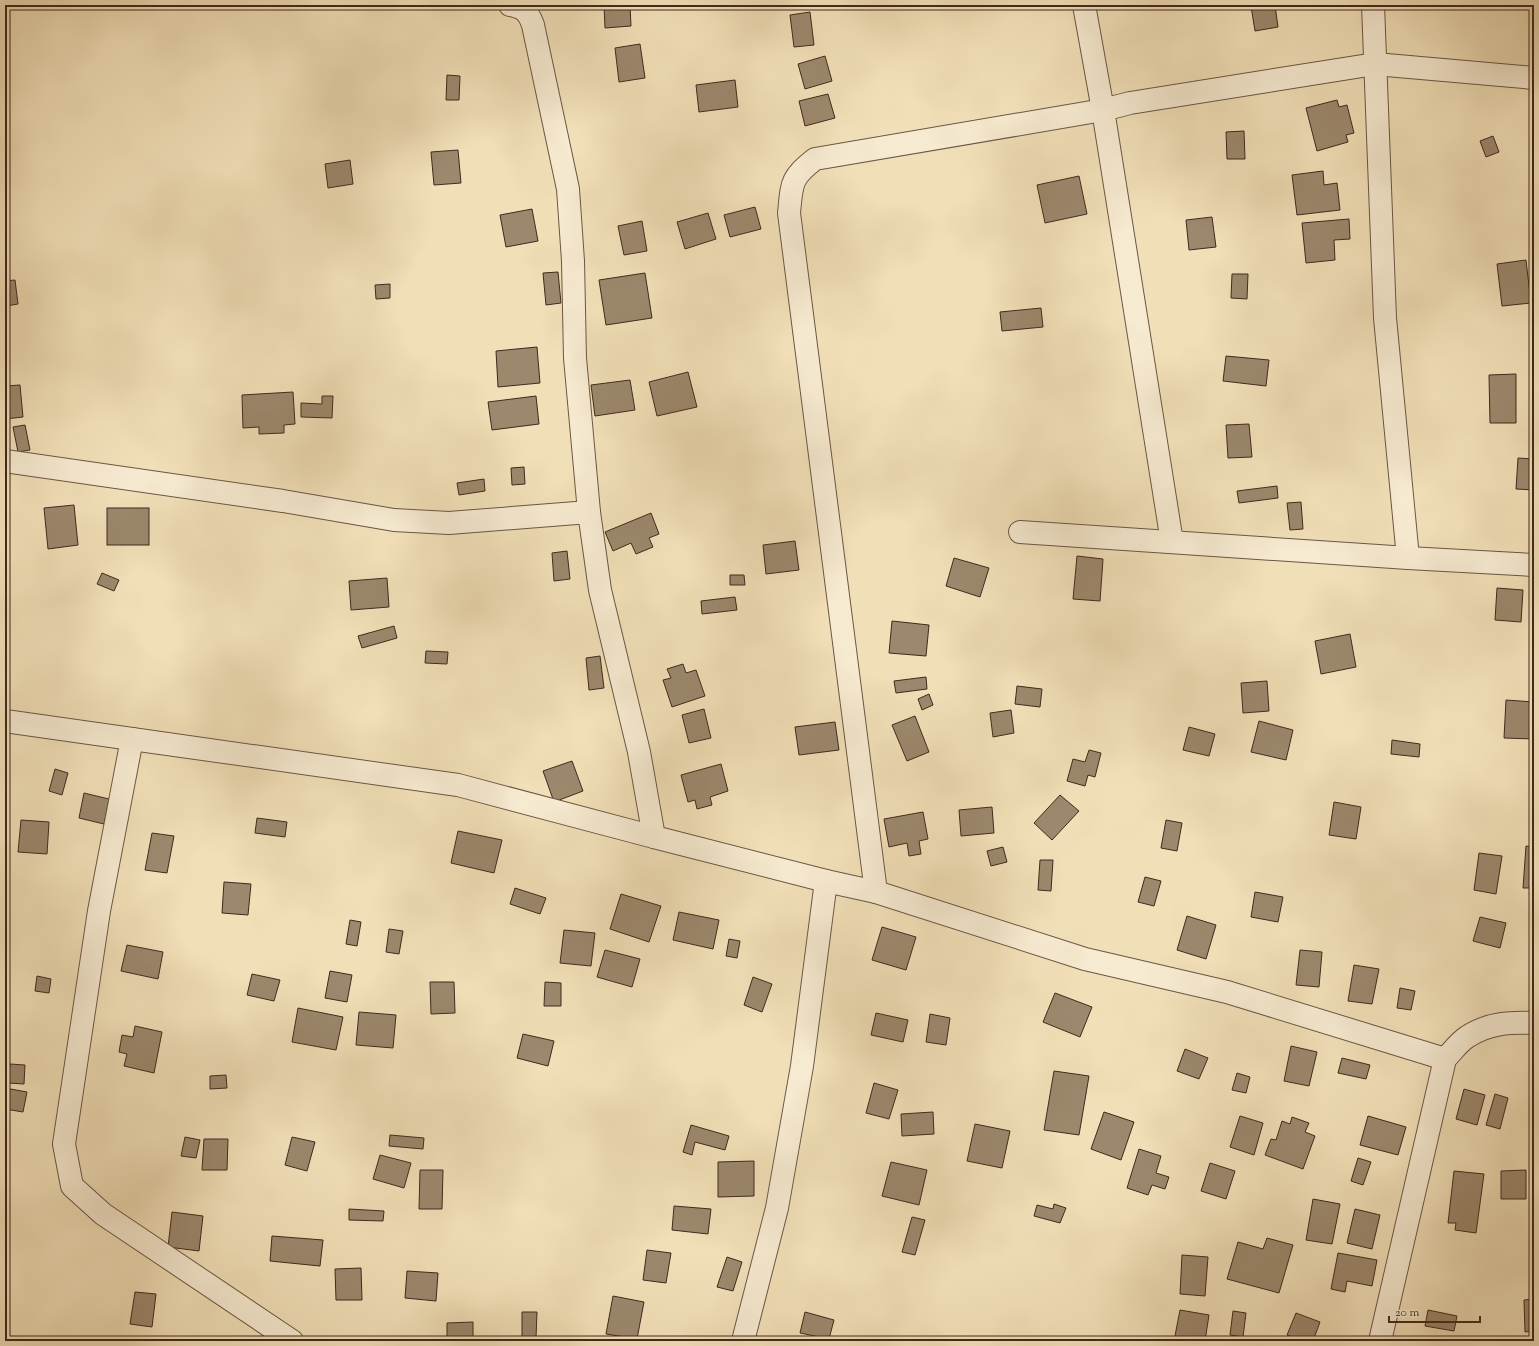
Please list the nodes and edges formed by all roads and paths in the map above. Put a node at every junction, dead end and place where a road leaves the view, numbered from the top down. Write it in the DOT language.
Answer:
graph roads {
  1 [pos="510,5"];
  2 [pos="1084,5"];
  3 [pos="1373,5"];
  4 [pos="1375,64"];
  5 [pos="1534,78"];
  6 [pos="1103,110"];
  7 [pos="5,461"];
  8 [pos="589,512"];
  9 [pos="1020,532"];
  10 [pos="1172,542"];
  11 [pos="1408,558"];
  12 [pos="1534,564"];
  13 [pos="5,721"];
  14 [pos="132,739"];
  15 [pos="654,837"];
  16 [pos="826,881"];
  17 [pos="876,892"];
  18 [pos="1534,1023"];
  19 [pos="1445,1059"];
  20 [pos="292,1341"];
  21 [pos="743,1341"];
  22 [pos="1380,1341"];
  1 -- 8 [label="street"];
  2 -- 6 [label="street"];
  3 -- 4 [label="street"];
  4 -- 5 [label="street"];
  4 -- 6 [label="street"];
  4 -- 11 [label="street"];
  6 -- 10 [label="street"];
  6 -- 17 [label="street"];
  7 -- 8 [label="street"];
  8 -- 15 [label="street"];
  9 -- 10 [label="street"];
  10 -- 11 [label="street"];
  11 -- 12 [label="street"];
  13 -- 14 [label="street"];
  14 -- 15 [label="street"];
  14 -- 20 [label="street"];
  15 -- 16 [label="street"];
  16 -- 17 [label="street"];
  16 -- 21 [label="street"];
  17 -- 19 [label="street"];
  18 -- 19 [label="street"];
  19 -- 22 [label="street"];
}
